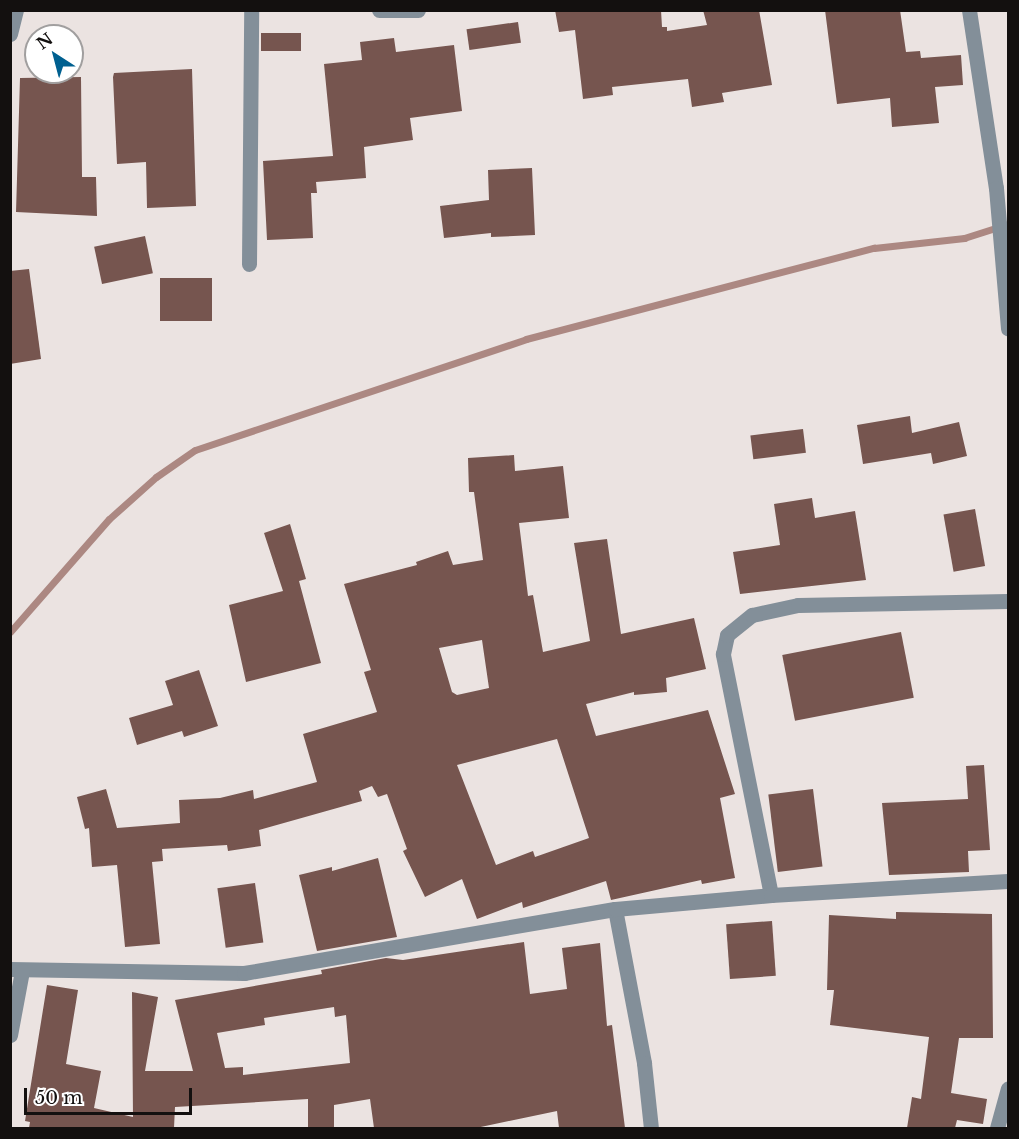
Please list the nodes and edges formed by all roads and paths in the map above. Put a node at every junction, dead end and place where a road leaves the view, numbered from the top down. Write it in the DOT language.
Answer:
graph roads {
  1 [pos="16,10"];
  2 [pos="251,10"];
  3 [pos="379,10"];
  4 [pos="418,10"];
  5 [pos="969,10"];
  6 [pos="10,34"];
  7 [pos="249,264"];
  8 [pos="1008,326"];
  9 [pos="1008,601"];
  10 [pos="1008,881"];
  11 [pos="771,895"];
  12 [pos="615,909"];
  13 [pos="16,970"];
  14 [pos="10,1035"];
  15 [pos="1008,1088"];
  16 [pos="651,1128"];
  17 [pos="998,1128"];
  1 -- 6 [label="street"];
  2 -- 7 [label="street"];
  3 -- 4 [label="street"];
  5 -- 8 [label="street"];
  9 -- 11 [label="street"];
  10 -- 11 [label="street"];
  11 -- 12 [label="street"];
  12 -- 13 [label="street"];
  12 -- 16 [label="street"];
  13 -- 14 [label="street"];
  15 -- 17 [label="street"];
}
